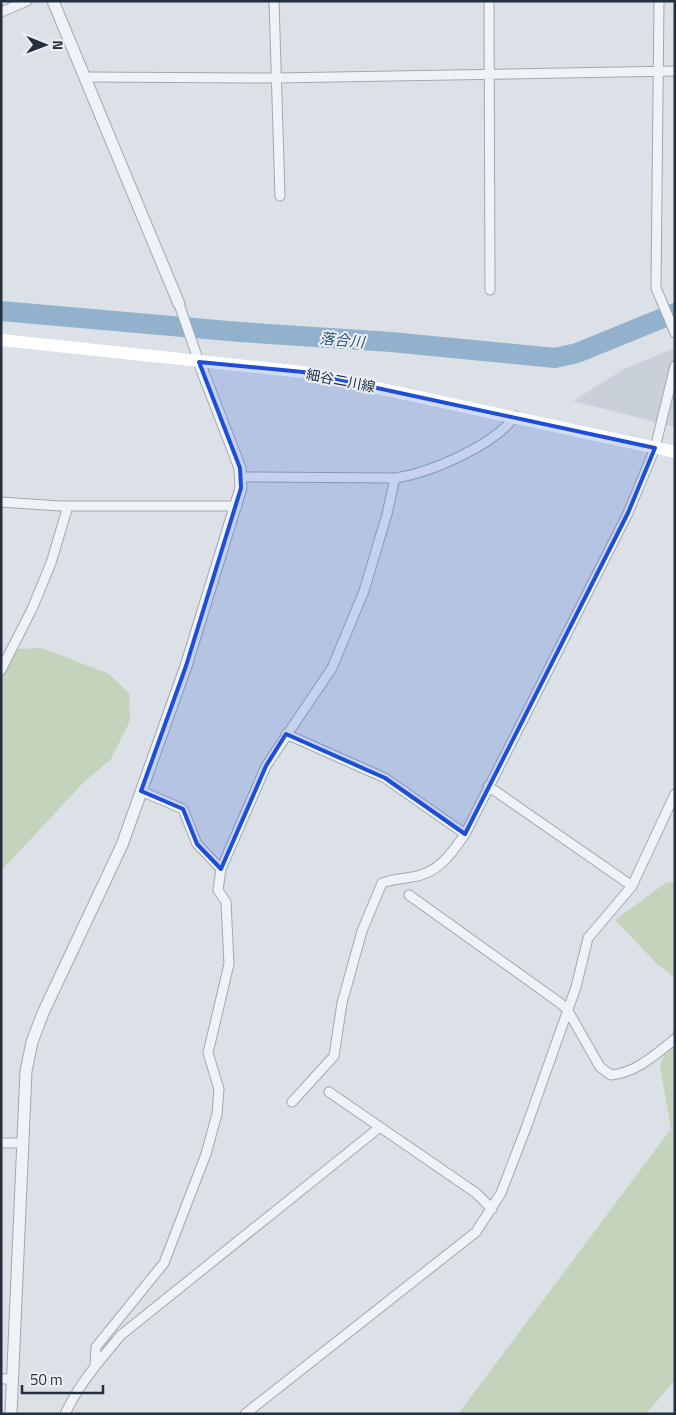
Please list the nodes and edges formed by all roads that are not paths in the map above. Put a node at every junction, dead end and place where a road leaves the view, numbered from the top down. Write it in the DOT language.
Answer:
graph roads {
  1 [pos="26,1"];
  2 [pos="53,1"];
  3 [pos="274,1"];
  4 [pos="489,1"];
  5 [pos="659,1"];
  6 [pos="1,12"];
  7 [pos="675,71"];
  8 [pos="659,72"];
  9 [pos="490,74"];
  10 [pos="86,77"];
  11 [pos="276,78"];
  12 [pos="280,196"];
  13 [pos="490,290"];
  14 [pos="179,304"];
  15 [pos="675,333"];
  16 [pos="1,340"];
  17 [pos="199,362"];
  18 [pos="675,366"];
  19 [pos="515,416"];
  20 [pos="655,448"];
  21 [pos="675,452"];
  22 [pos="240,477"];
  23 [pos="395,478"];
  24 [pos="1,502"];
  25 [pos="68,506"];
  26 [pos="237,506"];
  27 [pos="1,670"];
  28 [pos="286,734"];
  29 [pos="488,786"];
  30 [pos="141,791"];
  31 [pos="675,794"];
  32 [pos="465,834"];
  33 [pos="221,869"];
  34 [pos="632,886"];
  35 [pos="409,895"];
  36 [pos="567,1010"];
  37 [pos="675,1039"];
  38 [pos="329,1092"];
  39 [pos="292,1102"];
  40 [pos="380,1127"];
  41 [pos="1,1142"];
  42 [pos="23,1143"];
  43 [pos="492,1209"];
  44 [pos="95,1366"];
  45 [pos="7,1379"];
  46 [pos="11,1414"];
  47 [pos="65,1414"];
  48 [pos="245,1414"];
  1 -- 6 [label="street"];
  2 -- 10 [label="street"];
  3 -- 11 [label="street"];
  4 -- 9 [label="street"];
  5 -- 8 [label="street"];
  7 -- 8 [label="street"];
  8 -- 9 [label="street"];
  8 -- 15 [label="street"];
  9 -- 11 [label="street"];
  9 -- 13 [label="street"];
  10 -- 11 [label="street"];
  10 -- 14 [label="street"];
  11 -- 12 [label="street"];
  14 -- 17 [label="street"];
  16 -- 17 [label="main road, 細谷二川線"];
  17 -- 19 [label="main road, 細谷二川線"];
  17 -- 22 [label="street"];
  18 -- 20 [label="street"];
  19 -- 20 [label="main road, 細谷二川線"];
  19 -- 23 [label="street"];
  20 -- 21 [label="main road, 細谷二川線"];
  20 -- 29 [label="street"];
  22 -- 23 [label="street"];
  22 -- 26 [label="street"];
  23 -- 28 [label="street"];
  24 -- 25 [label="street"];
  25 -- 26 [label="street"];
  25 -- 27 [label="street"];
  26 -- 30 [label="street"];
  28 -- 32 [label="street"];
  28 -- 33 [label="street"];
  29 -- 32 [label="street"];
  29 -- 34 [label="street"];
  30 -- 33 [label="street"];
  30 -- 42 [label="street"];
  31 -- 34 [label="street"];
  32 -- 39 [label="street"];
  33 -- 44 [label="street"];
  34 -- 36 [label="street"];
  35 -- 36 [label="street"];
  36 -- 37 [label="street"];
  36 -- 43 [label="street"];
  38 -- 40 [label="street"];
  40 -- 43 [label="street"];
  40 -- 44 [label="street"];
  41 -- 42 [label="street"];
  42 -- 45 [label="street"];
  43 -- 48 [label="street"];
  44 -- 47 [label="street"];
  45 -- 46 [label="street"];
}
